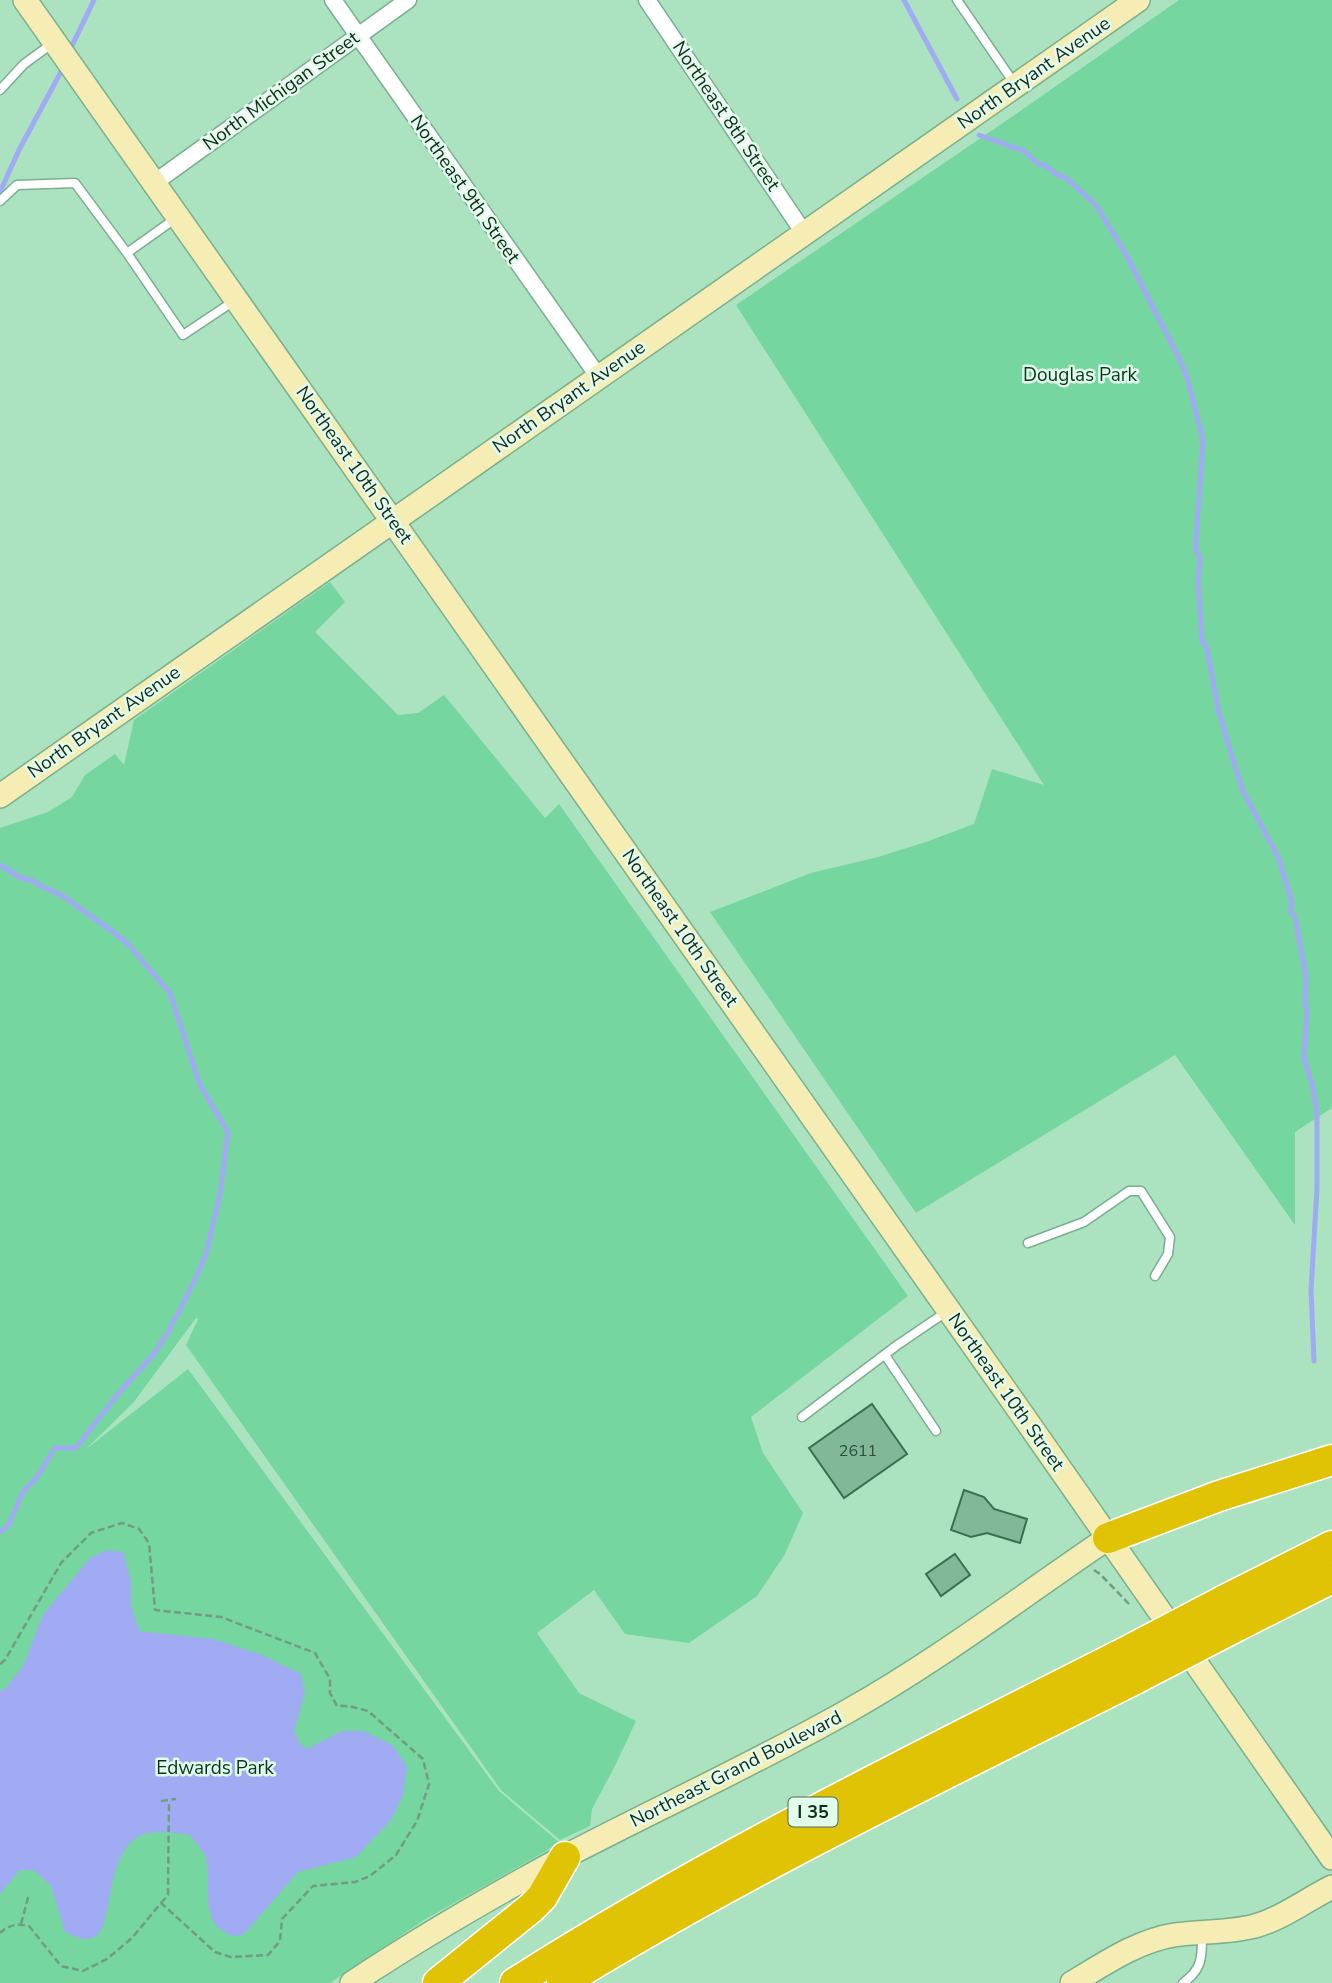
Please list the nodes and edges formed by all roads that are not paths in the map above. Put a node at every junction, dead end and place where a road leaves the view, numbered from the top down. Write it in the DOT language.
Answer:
graph roads {
  1 [pos="25,0"];
  2 [pos="333,0"];
  3 [pos="408,0"];
  4 [pos="647,0"];
  5 [pos="957,0"];
  6 [pos="1138,0"];
  7 [pos="357,36"];
  8 [pos="55,42"];
  9 [pos="1016,85"];
  10 [pos="0,90"];
  11 [pos="154,183"];
  12 [pos="0,201"];
  13 [pos="178,216"];
  14 [pos="804,233"];
  15 [pos="127,253"];
  16 [pos="237,299"];
  17 [pos="598,376"];
  18 [pos="394,521"];
  19 [pos="0,796"];
  20 [pos="1028,1243"];
  21 [pos="1156,1276"];
  22 [pos="949,1311"];
  23 [pos="885,1355"];
  24 [pos="802,1417"];
  25 [pos="936,1431"];
  26 [pos="1332,1460"];
  27 [pos="1108,1538"];
  28 [pos="1332,1546"];
  29 [pos="1332,1578"];
  30 [pos="1230,1614"];
  31 [pos="1127,1667"];
  32 [pos="565,1857"];
  33 [pos="1332,1858"];
  34 [pos="1332,1888"];
  35 [pos="1202,1933"];
  36 [pos="352,1983"];
  37 [pos="438,1983"];
  38 [pos="514,1983"];
  39 [pos="562,1983"];
  40 [pos="1072,1983"];
  41 [pos="1183,1983"];
  1 -- 8 [label="main road, Northeast 10th Street"];
  2 -- 7 [label="street, Northeast 9th Street"];
  3 -- 7 [label="street, North Michigan Street"];
  4 -- 14 [label="street, Northeast 8th Street"];
  5 -- 9 [label="lane"];
  6 -- 9 [label="main road, North Bryant Avenue"];
  7 -- 11 [label="street, North Michigan Street"];
  7 -- 17 [label="street, Northeast 9th Street"];
  8 -- 10 [label="lane"];
  8 -- 11 [label="main road, Northeast 10th Street"];
  9 -- 14 [label="main road, North Bryant Avenue"];
  11 -- 13 [label="main road, Northeast 10th Street"];
  12 -- 15 [label="lane"];
  13 -- 15 [label="lane"];
  13 -- 16 [label="main road, Northeast 10th Street"];
  14 -- 17 [label="main road, North Bryant Avenue"];
  15 -- 16 [label="lane"];
  16 -- 18 [label="main road, Northeast 10th Street"];
  17 -- 18 [label="main road, North Bryant Avenue"];
  18 -- 19 [label="main road, North Bryant Avenue"];
  18 -- 22 [label="main road, Northeast 10th Street"];
  20 -- 21 [label="lane"];
  22 -- 23 [label="lane"];
  22 -- 27 [label="main road, Northeast 10th Street"];
  23 -- 24 [label="lane"];
  23 -- 25 [label="lane"];
  26 -- 27 [label="highway"];
  27 -- 32 [label="main road, Northeast Grand Boulevard"];
  27 -- 33 [label="main road, Northeast 10th Street"];
  28 -- 30 [label="highway, I 35"];
  29 -- 30 [label="highway, I 35"];
  30 -- 31 [label="highway, I 35, bridge"];
  31 -- 38 [label="highway, I 35"];
  31 -- 39 [label="highway, I 35"];
  32 -- 36 [label="main road, Northeast Grand Boulevard"];
  32 -- 37 [label="highway"];
  34 -- 35 [label="main road"];
  35 -- 40 [label="main road"];
  35 -- 41 [label="lane"];
}
